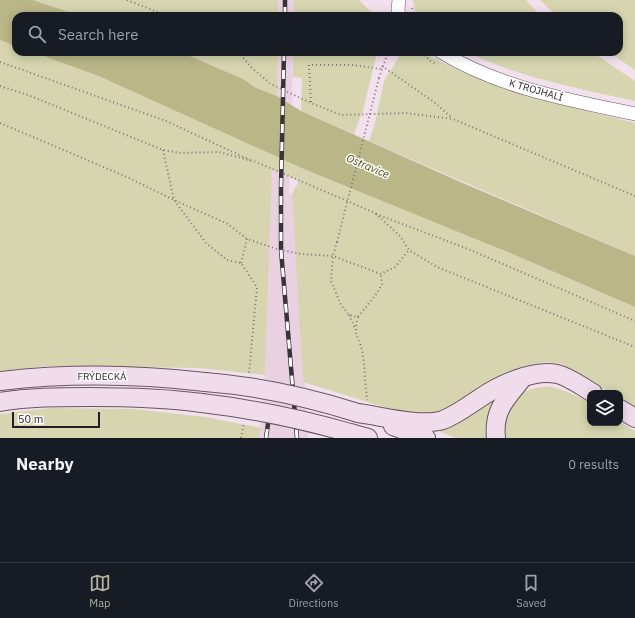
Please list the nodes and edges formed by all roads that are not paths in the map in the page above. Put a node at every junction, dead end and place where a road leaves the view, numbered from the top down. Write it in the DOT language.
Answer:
graph roads {
  1 [pos="405,1"];
  2 [pos="398,12"];
  3 [pos="449,56"];
  4 [pos="635,114"];
  5 [pos="523,378"];
  6 [pos="0,382"];
  7 [pos="588,390"];
  8 [pos="0,402"];
  9 [pos="623,411"];
  10 [pos="365,412"];
  11 [pos="635,418"];
  12 [pos="359,436"];
  13 [pos="426,438"];
  14 [pos="496,438"];
  1 -- 2 [label="street"];
  3 -- 4 [label="street, K TROJHALÍ"];
  5 -- 7 [label="main road"];
  5 -- 10 [label="main road"];
  5 -- 14 [label="main road"];
  6 -- 10 [label="main road, FRÝDECKÁ, bridge"];
  8 -- 12 [label="main road, FRÝDECKÁ, bridge"];
  9 -- 11 [label="main road"];
  10 -- 13 [label="main road"];
}
